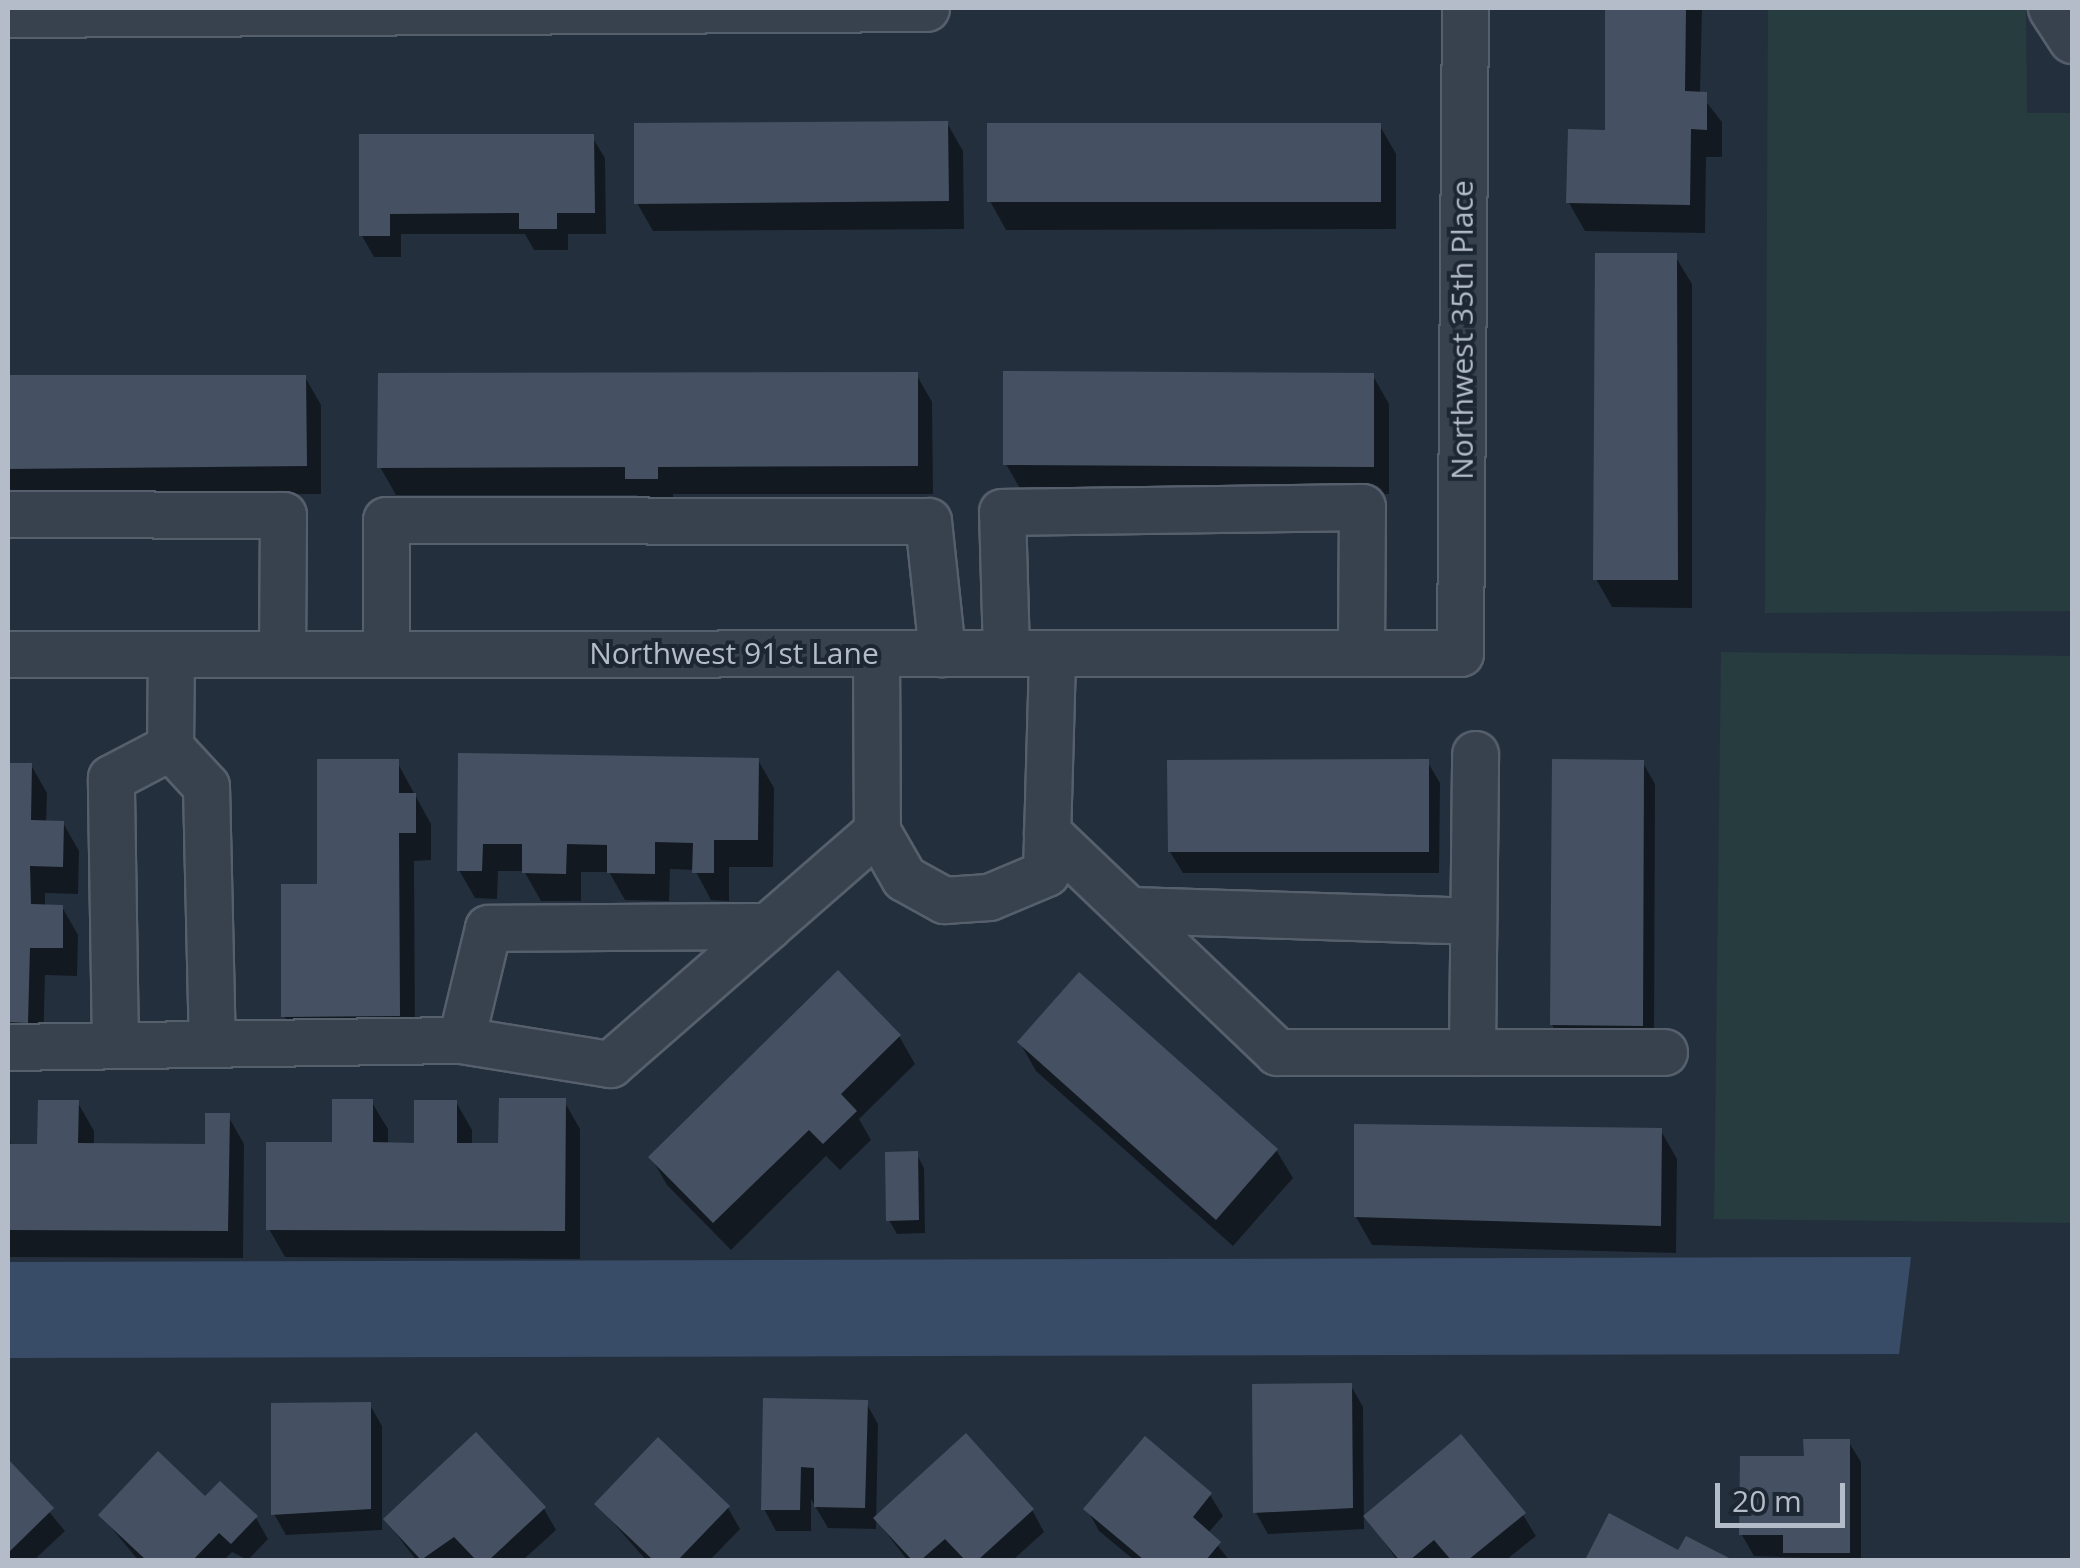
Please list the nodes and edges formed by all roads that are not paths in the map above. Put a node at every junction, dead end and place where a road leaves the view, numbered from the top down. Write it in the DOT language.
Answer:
graph roads {
  1 [pos="926,8"];
  2 [pos="1465,8"];
  3 [pos="2051,8"];
  4 [pos="8,14"];
  5 [pos="2072,40"];
  6 [pos="8,514"];
  7 [pos="1460,652"];
  8 [pos="876,653"];
  9 [pos="942,653"];
  10 [pos="1006,653"];
  11 [pos="1052,653"];
  12 [pos="1361,653"];
  13 [pos="8,654"];
  14 [pos="170,654"];
  15 [pos="282,654"];
  16 [pos="386,654"];
  17 [pos="170,747"];
  18 [pos="1474,754"];
  19 [pos="877,830"];
  20 [pos="1048,832"];
  21 [pos="1130,910"];
  22 [pos="1473,921"];
  23 [pos="768,926"];
  24 [pos="461,1040"];
  25 [pos="212,1043"];
  26 [pos="115,1046"];
  27 [pos="8,1047"];
  28 [pos="1472,1052"];
  29 [pos="1664,1052"];
  1 -- 4 [label="street"];
  2 -- 7 [label="street, Northwest 35th Place"];
  3 -- 5 [label="street"];
  6 -- 15 [label="street"];
  7 -- 12 [label="street, Northwest 91st Lane"];
  8 -- 9 [label="street, Northwest 91st Lane"];
  8 -- 16 [label="street, Northwest 91st Lane"];
  8 -- 19 [label="street"];
  9 -- 10 [label="street, Northwest 91st Lane"];
  9 -- 16 [label="street"];
  10 -- 11 [label="street, Northwest 91st Lane"];
  10 -- 12 [label="street"];
  11 -- 12 [label="street, Northwest 91st Lane"];
  11 -- 20 [label="street"];
  13 -- 14 [label="street, Northwest 91st Lane"];
  14 -- 15 [label="street, Northwest 91st Lane"];
  14 -- 17 [label="street"];
  15 -- 16 [label="street, Northwest 91st Lane"];
  17 -- 25 [label="street"];
  17 -- 26 [label="street"];
  18 -- 22 [label="street"];
  19 -- 20 [label="street"];
  19 -- 23 [label="street"];
  20 -- 21 [label="street"];
  21 -- 22 [label="street"];
  21 -- 28 [label="street"];
  22 -- 28 [label="street"];
  23 -- 24 [label="street"];
  23 -- 24 [label="street"];
  24 -- 25 [label="street"];
  25 -- 26 [label="street"];
  26 -- 27 [label="street"];
  28 -- 29 [label="street"];
}
